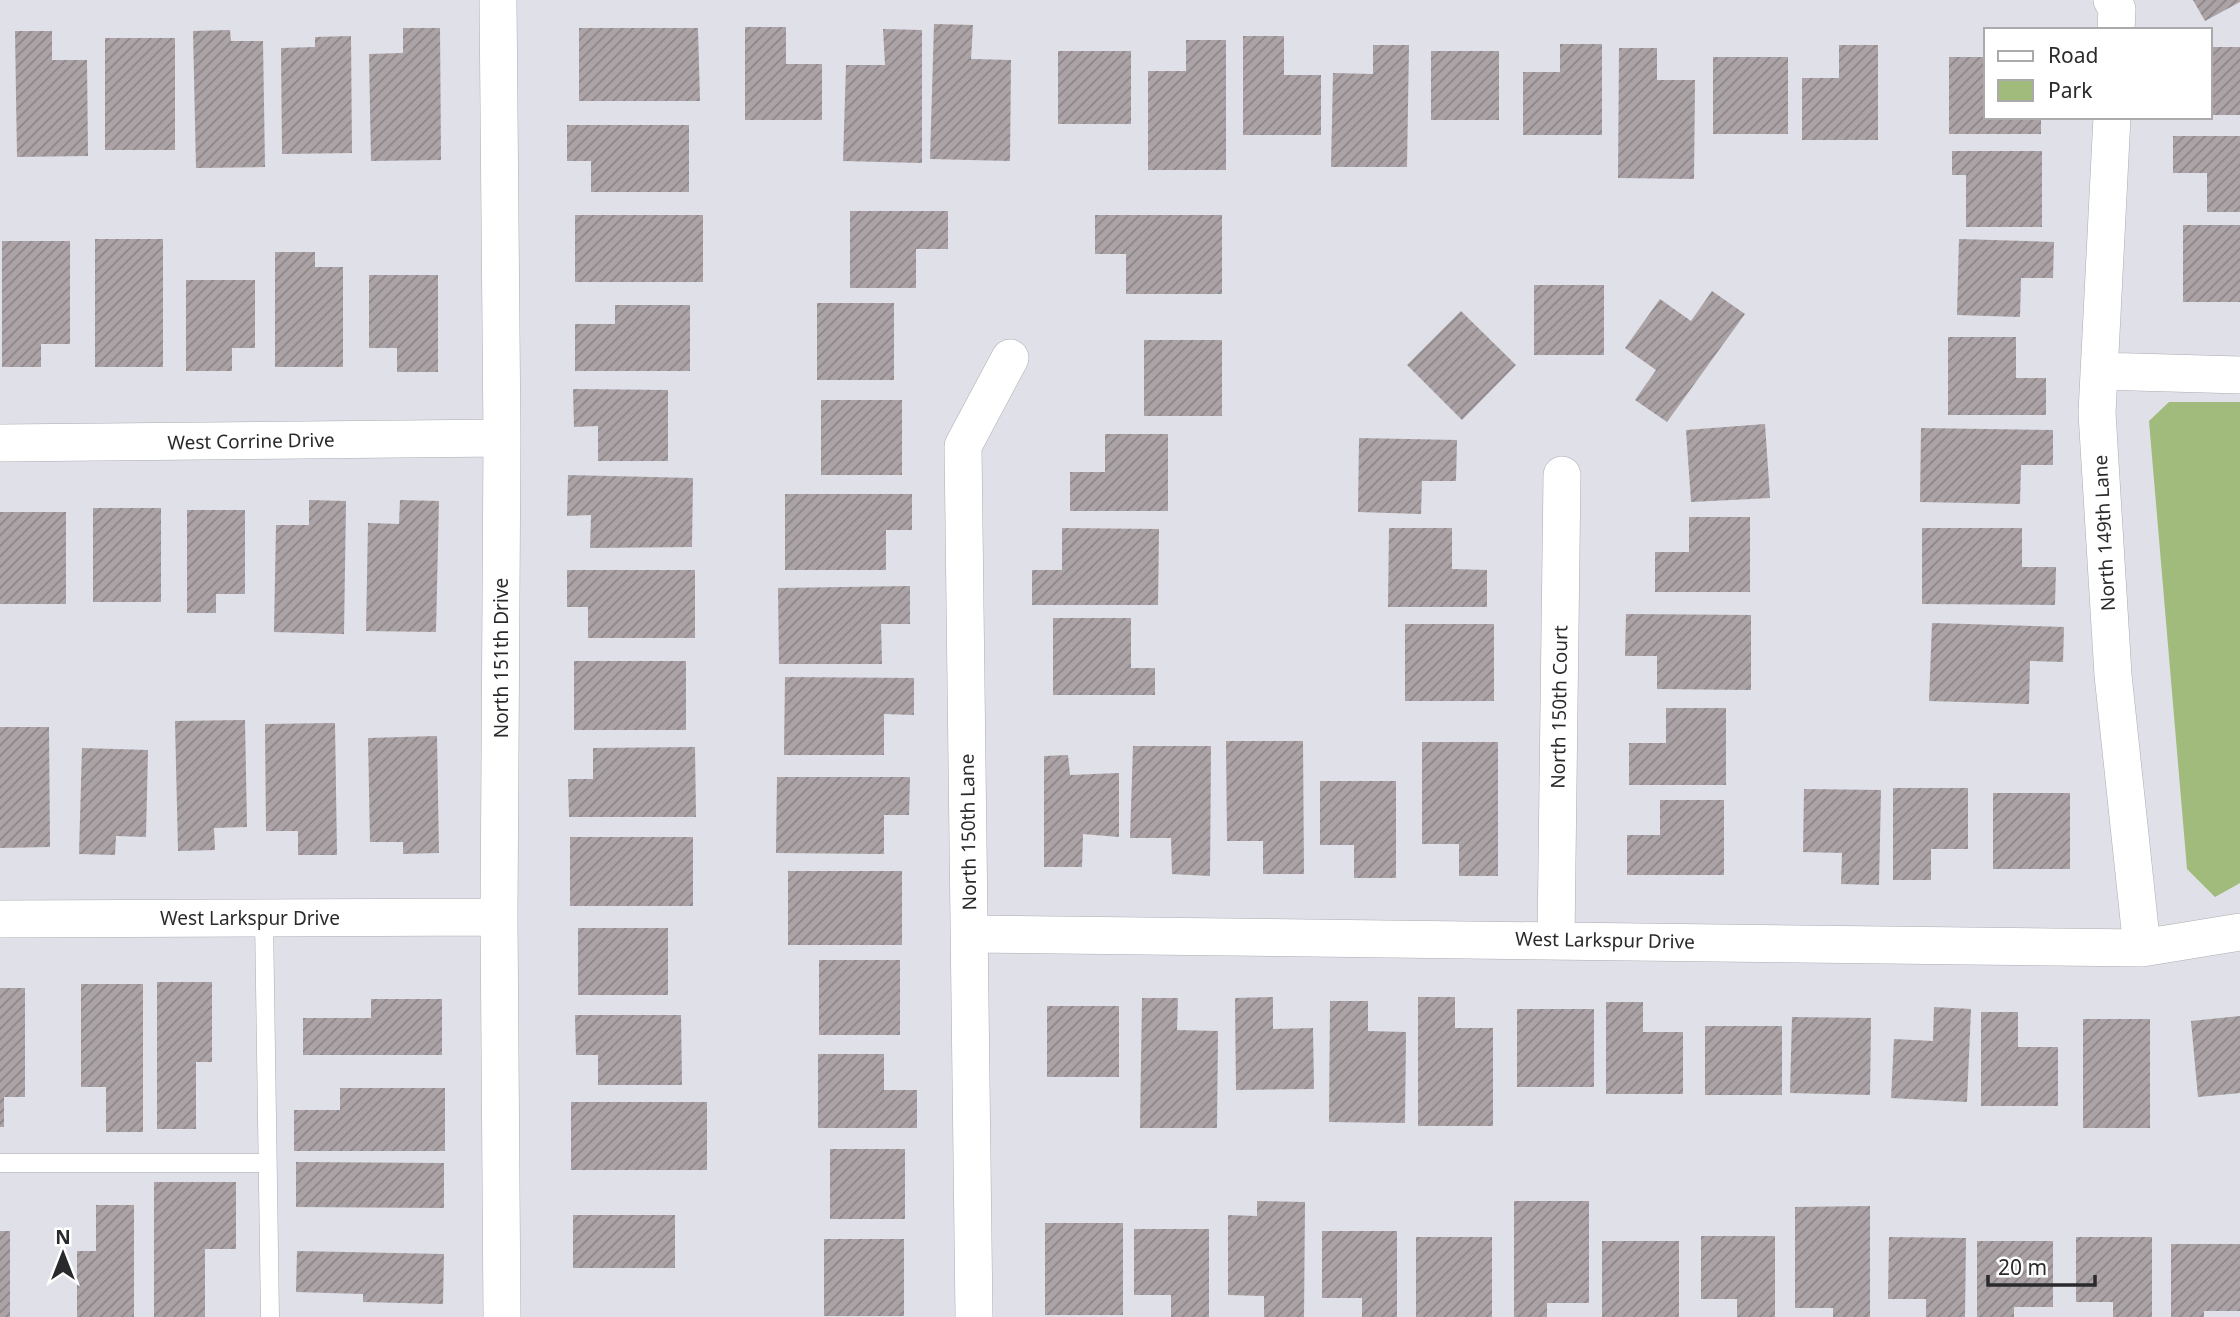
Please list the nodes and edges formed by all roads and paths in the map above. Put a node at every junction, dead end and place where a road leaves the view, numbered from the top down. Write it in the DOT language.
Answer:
graph roads {
  1 [pos="498,0"];
  2 [pos="2112,0"];
  3 [pos="2116,28"];
  4 [pos="2112,119"];
  5 [pos="1010,358"];
  6 [pos="2099,371"];
  7 [pos="2240,375"];
  8 [pos="502,438"];
  9 [pos="0,443"];
  10 [pos="1562,475"];
  11 [pos="499,917"];
  12 [pos="264,918"];
  13 [pos="0,919"];
  14 [pos="2240,932"];
  15 [pos="969,934"];
  16 [pos="1556,940"];
  17 [pos="2142,948"];
  18 [pos="0,1163"];
  19 [pos="267,1163"];
  20 [pos="270,1317"];
  21 [pos="502,1317"];
  22 [pos="974,1317"];
  1 -- 8 [label="street, North 151th Drive"];
  2 -- 3 [label="street"];
  4 -- 6 [label="street, North 149th Lane"];
  5 -- 15 [label="street, North 150th Lane"];
  6 -- 7 [label="street"];
  6 -- 17 [label="street, North 149th Lane"];
  8 -- 9 [label="street, West Corrine Drive"];
  8 -- 11 [label="street, North 151th Drive"];
  10 -- 16 [label="street, North 150th Court"];
  11 -- 12 [label="street, West Larkspur Drive"];
  11 -- 21 [label="street, North 151th Drive"];
  12 -- 13 [label="street, West Larkspur Drive"];
  12 -- 19 [label="lane"];
  14 -- 17 [label="street, West Larkspur Drive"];
  15 -- 16 [label="street, West Larkspur Drive"];
  15 -- 22 [label="street, North 150th Lane"];
  16 -- 17 [label="street, West Larkspur Drive"];
  18 -- 19 [label="lane"];
  19 -- 20 [label="lane"];
}
